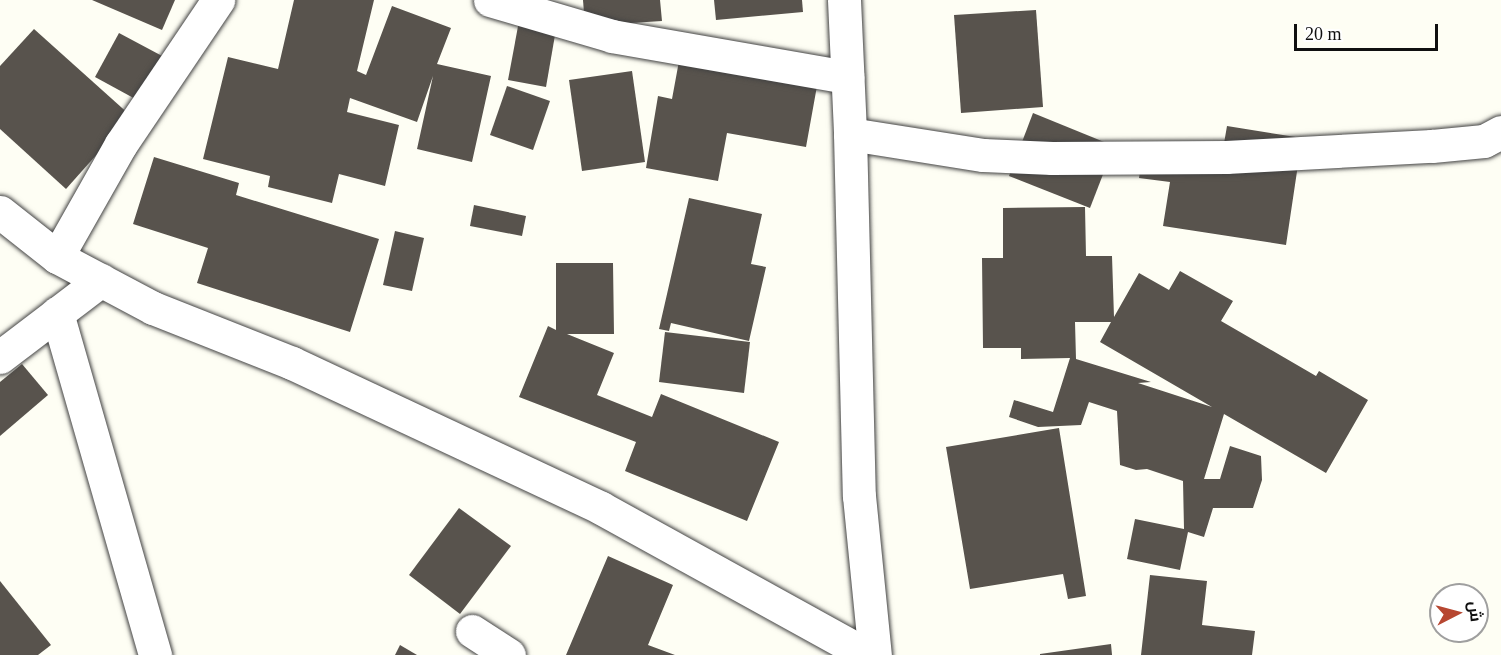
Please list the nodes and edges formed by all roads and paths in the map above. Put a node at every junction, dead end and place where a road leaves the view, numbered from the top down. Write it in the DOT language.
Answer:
graph roads {
  1 [pos="218,0"];
  2 [pos="490,0"];
  3 [pos="843,0"];
  4 [pos="848,77"];
  5 [pos="1501,132"];
  6 [pos="850,134"];
  7 [pos="0,212"];
  8 [pos="57,257"];
  9 [pos="101,280"];
  10 [pos="57,313"];
  11 [pos="0,357"];
  12 [pos="472,631"];
  13 [pos="155,655"];
  14 [pos="509,655"];
  15 [pos="867,655"];
  16 [pos="875,655"];
  1 -- 8 [label="street"];
  2 -- 4 [label="street"];
  3 -- 4 [label="street"];
  4 -- 6 [label="street"];
  5 -- 6 [label="street"];
  6 -- 16 [label="street"];
  7 -- 8 [label="street"];
  8 -- 9 [label="street"];
  9 -- 10 [label="street"];
  9 -- 15 [label="street"];
  10 -- 11 [label="street"];
  10 -- 13 [label="street"];
  12 -- 14 [label="street"];
}
